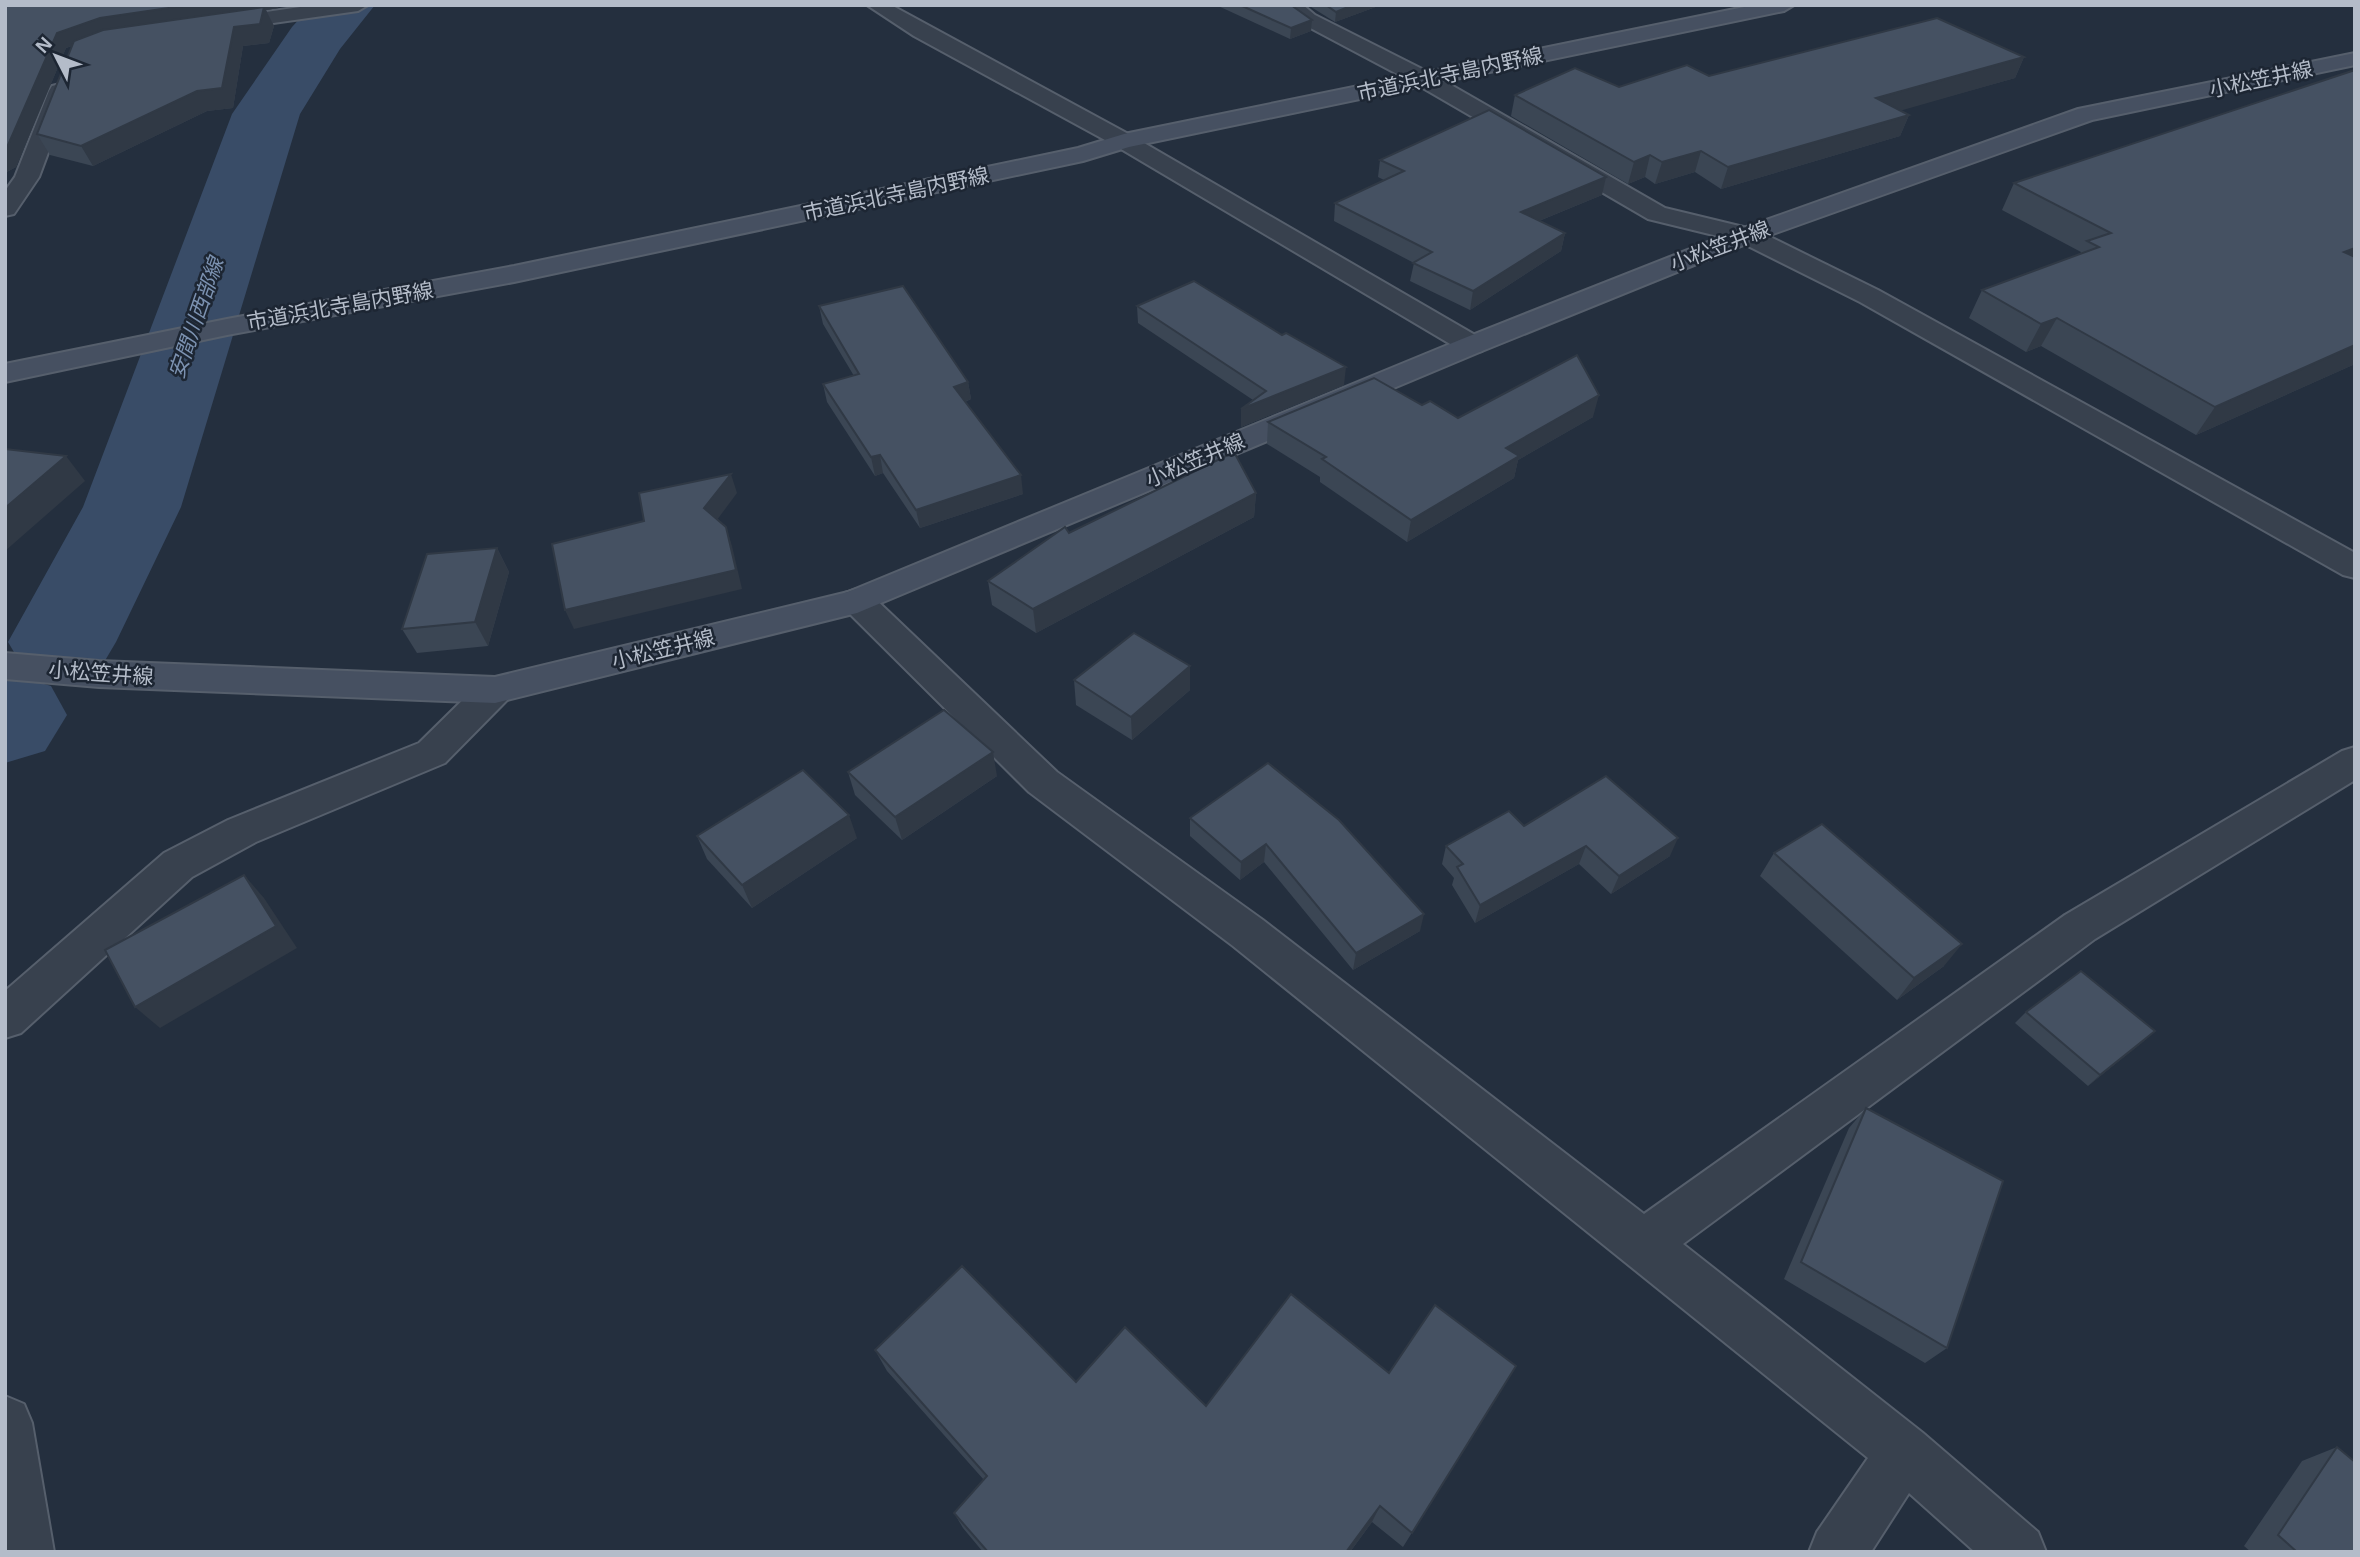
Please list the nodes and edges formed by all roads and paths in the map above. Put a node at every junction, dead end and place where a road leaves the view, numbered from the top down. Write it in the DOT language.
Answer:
graph roads {
  1 [pos="359,5"];
  2 [pos="877,5"];
  3 [pos="1290,5"];
  4 [pos="1784,5"];
  5 [pos="191,29"];
  6 [pos="2355,59"];
  7 [pos="69,67"];
  8 [pos="1424,79"];
  9 [pos="1124,141"];
  10 [pos="5,209"];
  11 [pos="1747,235"];
  12 [pos="1472,345"];
  13 [pos="5,373"];
  14 [pos="2355,567"];
  15 [pos="857,601"];
  16 [pos="5,666"];
  17 [pos="495,691"];
  18 [pos="2355,761"];
  19 [pos="5,1019"];
  20 [pos="1643,1244"];
  21 [pos="5,1423"];
  22 [pos="1904,1452"];
  23 [pos="24,1552"];
  24 [pos="1837,1552"];
  25 [pos="2018,1552"];
  1 -- 5 [label="street"];
  2 -- 9 [label="street"];
  3 -- 8 [label="street"];
  4 -- 8 [label="main road, 市道浜北寺島内野線"];
  6 -- 11 [label="main road, 小松笠井線"];
  7 -- 10 [label="street"];
  8 -- 9 [label="main road, 市道浜北寺島内野線"];
  8 -- 11 [label="street"];
  9 -- 12 [label="street"];
  9 -- 13 [label="main road, 市道浜北寺島内野線"];
  11 -- 12 [label="main road, 小松笠井線"];
  11 -- 14 [label="street"];
  12 -- 15 [label="main road, 小松笠井線"];
  15 -- 17 [label="main road, 小松笠井線"];
  15 -- 20 [label="street"];
  16 -- 17 [label="main road, 小松笠井線"];
  17 -- 19 [label="street"];
  18 -- 20 [label="street"];
  20 -- 22 [label="street"];
  21 -- 23 [label="street"];
  22 -- 24 [label="street"];
  22 -- 25 [label="street"];
}
